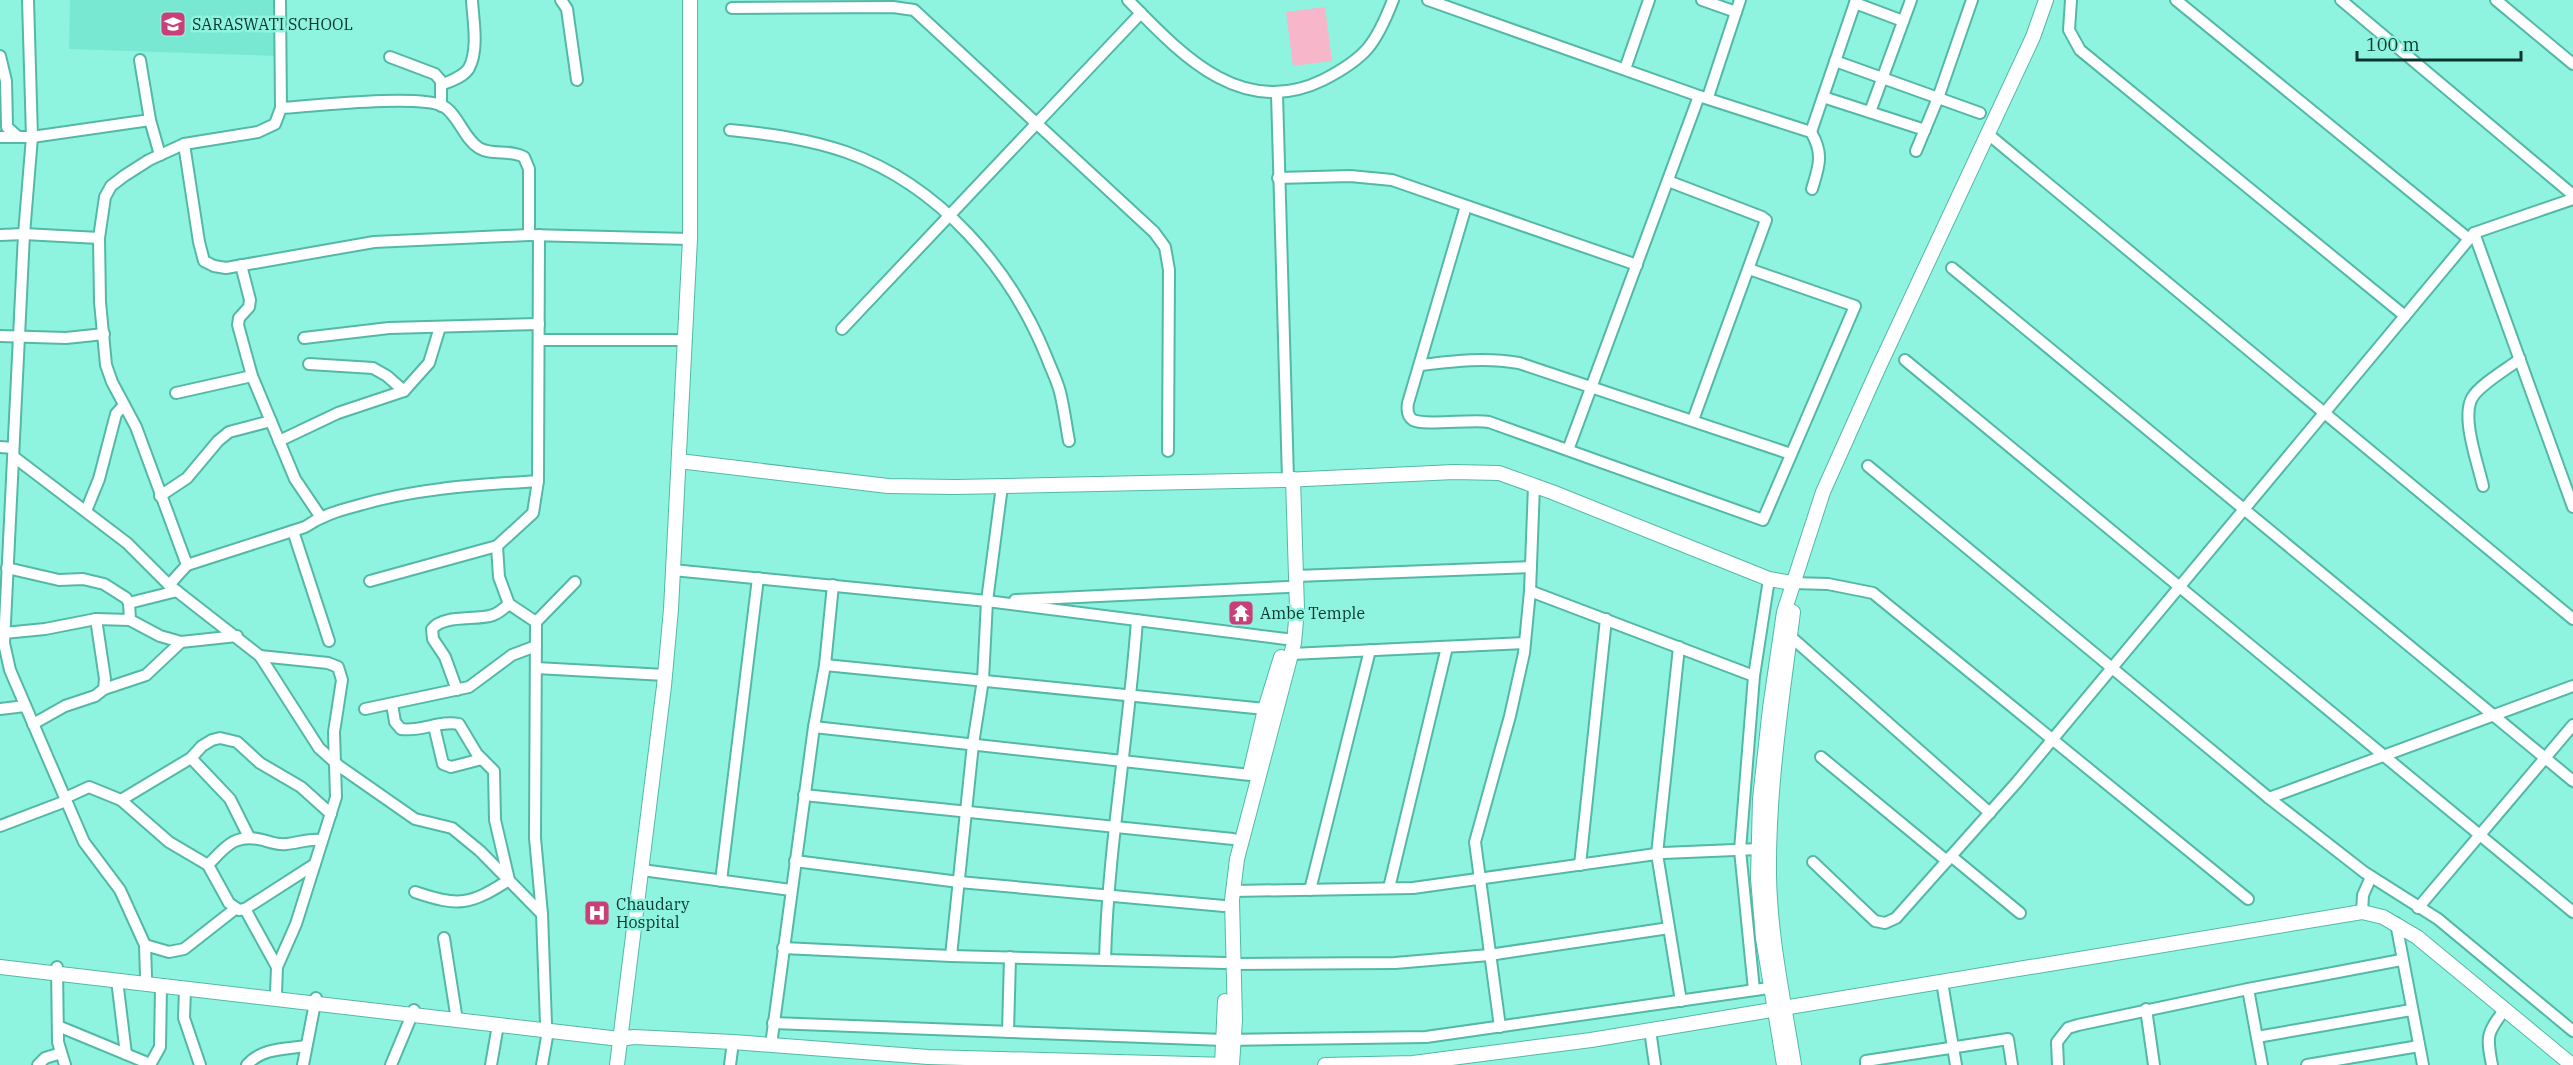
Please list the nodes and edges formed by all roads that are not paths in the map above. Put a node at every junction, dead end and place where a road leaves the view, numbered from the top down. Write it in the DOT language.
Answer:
graph roads {
  1 [pos="28,0"];
  2 [pos="280,0"];
  3 [pos="472,0"];
  4 [pos="561,0"];
  5 [pos="690,0"];
  6 [pos="1128,0"];
  7 [pos="1393,0"];
  8 [pos="1428,0"];
  9 [pos="1649,0"];
  10 [pos="1702,0"];
  11 [pos="1740,0"];
  12 [pos="1911,0"];
  13 [pos="1972,0"];
  14 [pos="2046,0"];
  15 [pos="2071,0"];
  16 [pos="2176,0"];
  17 [pos="2341,0"];
  18 [pos="2496,0"];
  19 [pos="1856,2"];
  20 [pos="732,8"];
  21 [pos="1736,12"];
  22 [pos="1141,13"];
  23 [pos="1903,21"];
  24 [pos="0,56"];
  25 [pos="390,57"];
  26 [pos="140,60"];
  27 [pos="1835,61"];
  28 [pos="2573,64"];
  29 [pos="1625,69"];
  30 [pos="1883,78"];
  31 [pos="577,80"];
  32 [pos="441,85"];
  33 [pos="1277,93"];
  34 [pos="1703,97"];
  35 [pos="1823,97"];
  36 [pos="1938,98"];
  37 [pos="441,106"];
  38 [pos="281,108"];
  39 [pos="1870,112"];
  40 [pos="1980,113"];
  41 [pos="150,120"];
  42 [pos="1037,123"];
  43 [pos="730,130"];
  44 [pos="1925,130"];
  45 [pos="1811,132"];
  46 [pos="1988,134"];
  47 [pos="0,137"];
  48 [pos="19,137"];
  49 [pos="32,138"];
  50 [pos="184,144"];
  51 [pos="1916,152"];
  52 [pos="160,155"];
  53 [pos="1278,178"];
  54 [pos="1668,181"];
  55 [pos="1812,189"];
  56 [pos="2573,197"];
  57 [pos="1466,206"];
  58 [pos="950,215"];
  59 [pos="24,234"];
  60 [pos="0,235"];
  61 [pos="534,235"];
  62 [pos="2472,236"];
  63 [pos="99,238"];
  64 [pos="690,239"];
  65 [pos="241,265"];
  66 [pos="1637,265"];
  67 [pos="1952,268"];
  68 [pos="1749,269"];
  69 [pos="2405,316"];
  70 [pos="539,324"];
  71 [pos="440,327"];
  72 [pos="842,330"];
  73 [pos="104,334"];
  74 [pos="0,336"];
  75 [pos="20,336"];
  76 [pos="304,338"];
  77 [pos="540,340"];
  78 [pos="686,340"];
  79 [pos="2520,359"];
  80 [pos="1905,360"];
  81 [pos="309,364"];
  82 [pos="1421,365"];
  83 [pos="252,376"];
  84 [pos="1592,386"];
  85 [pos="404,391"];
  86 [pos="176,393"];
  87 [pos="124,405"];
  88 [pos="2324,413"];
  89 [pos="1693,420"];
  90 [pos="271,421"];
  91 [pos="279,441"];
  92 [pos="1069,441"];
  93 [pos="0,447"];
  94 [pos="1568,450"];
  95 [pos="1168,451"];
  96 [pos="13,453"];
  97 [pos="1791,454"];
  98 [pos="679,461"];
  99 [pos="1868,466"];
  100 [pos="1288,479"];
  101 [pos="538,481"];
  102 [pos="1002,486"];
  103 [pos="1534,486"];
  104 [pos="2483,486"];
  105 [pos="160,496"];
  106 [pos="2573,507"];
  107 [pos="2244,510"];
  108 [pos="86,512"];
  109 [pos="320,516"];
  110 [pos="293,531"];
  111 [pos="497,546"];
  112 [pos="5,550"];
  113 [pos="187,565"];
  114 [pos="1531,567"];
  115 [pos="7,568"];
  116 [pos="673,570"];
  117 [pos="758,578"];
  118 [pos="1769,579"];
  119 [pos="370,581"];
  120 [pos="575,582"];
  121 [pos="1292,582"];
  122 [pos="1792,583"];
  123 [pos="833,585"];
  124 [pos="173,588"];
  125 [pos="2180,588"];
  126 [pos="1530,591"];
  127 [pos="987,601"];
  128 [pos="129,603"];
  129 [pos="509,604"];
  130 [pos="96,619"];
  131 [pos="1606,619"];
  132 [pos="2573,619"];
  133 [pos="130,620"];
  134 [pos="1137,620"];
  135 [pos="536,622"];
  136 [pos="237,636"];
  137 [pos="1790,636"];
  138 [pos="1286,639"];
  139 [pos="3,640"];
  140 [pos="329,641"];
  141 [pos="181,642"];
  142 [pos="1525,643"];
  143 [pos="536,646"];
  144 [pos="1447,647"];
  145 [pos="1679,647"];
  146 [pos="1370,650"];
  147 [pos="1291,654"];
  148 [pos="260,656"];
  149 [pos="825,665"];
  150 [pos="536,668"];
  151 [pos="2111,669"];
  152 [pos="665,675"];
  153 [pos="1754,676"];
  154 [pos="983,680"];
  155 [pos="2573,686"];
  156 [pos="104,689"];
  157 [pos="457,690"];
  158 [pos="1132,695"];
  159 [pos="392,704"];
  160 [pos="25,706"];
  161 [pos="0,709"];
  162 [pos="365,709"];
  163 [pos="1265,710"];
  164 [pos="2493,715"];
  165 [pos="33,724"];
  166 [pos="2573,724"];
  167 [pos="434,726"];
  168 [pos="814,727"];
  169 [pos="2054,738"];
  170 [pos="973,744"];
  171 [pos="2384,755"];
  172 [pos="1821,757"];
  173 [pos="191,758"];
  174 [pos="2545,758"];
  175 [pos="482,759"];
  176 [pos="334,761"];
  177 [pos="1123,761"];
  178 [pos="1250,775"];
  179 [pos="2573,781"];
  180 [pos="804,795"];
  181 [pos="2269,798"];
  182 [pos="66,800"];
  183 [pos="121,800"];
  184 [pos="966,811"];
  185 [pos="1990,813"];
  186 [pos="331,814"];
  187 [pos="0,826"];
  188 [pos="1116,827"];
  189 [pos="2480,835"];
  190 [pos="249,837"];
  191 [pos="1233,839"];
  192 [pos="322,840"];
  193 [pos="1759,849"];
  194 [pos="1740,850"];
  195 [pos="1657,854"];
  196 [pos="1949,859"];
  197 [pos="795,861"];
  198 [pos="1813,862"];
  199 [pos="315,864"];
  200 [pos="208,865"];
  201 [pos="1580,865"];
  202 [pos="642,870"];
  203 [pos="2371,877"];
  204 [pos="1479,879"];
  205 [pos="508,880"];
  206 [pos="721,881"];
  207 [pos="959,882"];
  208 [pos="1389,888"];
  209 [pos="791,890"];
  210 [pos="1310,890"];
  211 [pos="1233,891"];
  212 [pos="415,892"];
  213 [pos="1107,895"];
  214 [pos="2248,899"];
  215 [pos="1224,906"];
  216 [pos="2418,908"];
  217 [pos="240,909"];
  218 [pos="2362,912"];
  219 [pos="2573,912"];
  220 [pos="2020,913"];
  221 [pos="542,914"];
  222 [pos="2396,923"];
  223 [pos="1669,928"];
  224 [pos="444,938"];
  225 [pos="144,945"];
  226 [pos="783,948"];
  227 [pos="1490,955"];
  228 [pos="951,956"];
  229 [pos="1010,957"];
  230 [pos="0,960"];
  231 [pos="1105,960"];
  232 [pos="2401,960"];
  233 [pos="1229,963"];
  234 [pos="0,967"];
  235 [pos="276,967"];
  236 [pos="57,970"];
  237 [pos="146,977"];
  238 [pos="117,980"];
  239 [pos="1942,982"];
  240 [pos="161,986"];
  241 [pos="1776,987"];
  242 [pos="2248,988"];
  243 [pos="185,989"];
  244 [pos="1754,990"];
  245 [pos="276,993"];
  246 [pos="315,1001"];
  247 [pos="1681,1001"];
  248 [pos="1780,1009"];
  249 [pos="2146,1009"];
  250 [pos="2505,1009"];
  251 [pos="2411,1010"];
  252 [pos="413,1012"];
  253 [pos="456,1014"];
  254 [pos="773,1023"];
  255 [pos="498,1025"];
  256 [pos="58,1026"];
  257 [pos="1500,1027"];
  258 [pos="547,1028"];
  259 [pos="1650,1030"];
  260 [pos="2573,1031"];
  261 [pos="1008,1032"];
  262 [pos="625,1036"];
  263 [pos="2257,1037"];
  264 [pos="1229,1040"];
  265 [pos="734,1042"];
  266 [pos="771,1045"];
  267 [pos="306,1046"];
  268 [pos="2419,1046"];
  269 [pos="1953,1048"];
  270 [pos="61,1053"];
  271 [pos="126,1054"];
  272 [pos="997,1062"];
  273 [pos="38,1065"];
  274 [pos="65,1065"];
  275 [pos="150,1065"];
  276 [pos="200,1065"];
  277 [pos="247,1065"];
  278 [pos="303,1065"];
  279 [pos="391,1065"];
  280 [pos="491,1065"];
  281 [pos="542,1065"];
  282 [pos="617,1065"];
  283 [pos="730,1065"];
  284 [pos="1222,1065"];
  285 [pos="1231,1065"];
  286 [pos="1325,1065"];
  287 [pos="1655,1065"];
  288 [pos="1784,1065"];
  289 [pos="1794,1065"];
  290 [pos="1866,1065"];
  291 [pos="1956,1065"];
  292 [pos="2012,1065"];
  293 [pos="2058,1065"];
  294 [pos="2154,1065"];
  295 [pos="2262,1065"];
  296 [pos="2307,1065"];
  297 [pos="2423,1065"];
  298 [pos="2493,1065"];
  299 [pos="2572,1065"];
  1 -- 49 [label="street"];
  2 -- 38 [label="street"];
  3 -- 32 [label="street"];
  4 -- 31 [label="street"];
  5 -- 64 [label="street"];
  6 -- 22 [label="street"];
  7 -- 33 [label="street"];
  8 -- 29 [label="street"];
  9 -- 29 [label="street"];
  10 -- 21 [label="street"];
  11 -- 21 [label="street"];
  12 -- 23 [label="street"];
  13 -- 36 [label="street"];
  14 -- 46 [label="street"];
  15 -- 69 [label="street"];
  16 -- 62 [label="street"];
  17 -- 56 [label="street"];
  18 -- 28 [label="street"];
  19 -- 23 [label="street"];
  19 -- 27 [label="street"];
  20 -- 42 [label="street"];
  21 -- 34 [label="street"];
  22 -- 33 [label="street"];
  22 -- 42 [label="street"];
  23 -- 30 [label="street"];
  24 -- 48 [label="street"];
  25 -- 32 [label="street"];
  26 -- 41 [label="street"];
  27 -- 30 [label="street"];
  27 -- 35 [label="street"];
  29 -- 34 [label="street"];
  30 -- 36 [label="street"];
  30 -- 39 [label="street"];
  32 -- 37 [label="street"];
  33 -- 53 [label="street"];
  34 -- 45 [label="street"];
  34 -- 54 [label="street"];
  35 -- 39 [label="street"];
  35 -- 45 [label="street"];
  36 -- 40 [label="street"];
  36 -- 44 [label="street"];
  37 -- 38 [label="street"];
  37 -- 61 [label="street"];
  38 -- 50 [label="street"];
  39 -- 44 [label="street"];
  41 -- 49 [label="street"];
  41 -- 52 [label="street"];
  42 -- 58 [label="street"];
  42 -- 95 [label="street"];
  43 -- 58 [label="street"];
  44 -- 51 [label="street"];
  45 -- 55 [label="street"];
  46 -- 88 [label="street"];
  46 -- 122 [label="street"];
  47 -- 48 [label="street"];
  48 -- 49 [label="street"];
  49 -- 59 [label="street"];
  50 -- 52 [label="street"];
  50 -- 65 [label="street"];
  52 -- 63 [label="street"];
  53 -- 57 [label="street"];
  53 -- 100 [label="street"];
  54 -- 66 [label="street"];
  54 -- 68 [label="street"];
  56 -- 62 [label="street"];
  57 -- 66 [label="street"];
  57 -- 82 [label="street"];
  58 -- 72 [label="street"];
  58 -- 92 [label="street"];
  59 -- 60 [label="street"];
  59 -- 63 [label="street"];
  59 -- 75 [label="street"];
  61 -- 64 [label="street"];
  61 -- 65 [label="street"];
  61 -- 70 [label="street"];
  62 -- 69 [label="street"];
  62 -- 79 [label="street"];
  63 -- 73 [label="street"];
  64 -- 78 [label="street"];
  65 -- 83 [label="street"];
  66 -- 84 [label="street"];
  67 -- 107 [label="street"];
  68 -- 89 [label="street"];
  68 -- 97 [label="street"];
  69 -- 88 [label="street"];
  70 -- 71 [label="street"];
  70 -- 77 [label="street"];
  71 -- 76 [label="street"];
  71 -- 85 [label="street"];
  73 -- 75 [label="street"];
  73 -- 87 [label="street"];
  74 -- 75 [label="street"];
  75 -- 96 [label="street"];
  77 -- 78 [label="street"];
  77 -- 101 [label="street"];
  78 -- 98 [label="street"];
  79 -- 104 [label="street"];
  79 -- 106 [label="street"];
  80 -- 125 [label="street"];
  81 -- 85 [label="street"];
  82 -- 84 [label="street"];
  82 -- 94 [label="street"];
  83 -- 86 [label="street"];
  83 -- 90 [label="street"];
  84 -- 89 [label="street"];
  84 -- 94 [label="street"];
  85 -- 91 [label="street"];
  87 -- 105 [label="street"];
  87 -- 108 [label="street"];
  88 -- 107 [label="street"];
  88 -- 132 [label="street"];
  89 -- 97 [label="street"];
  90 -- 91 [label="street"];
  90 -- 105 [label="street"];
  91 -- 109 [label="street"];
  93 -- 96 [label="street"];
  94 -- 97 [label="street"];
  96 -- 108 [label="street"];
  96 -- 112 [label="street"];
  98 -- 102 [label="street"];
  98 -- 116 [label="street"];
  99 -- 151 [label="street"];
  100 -- 102 [label="street"];
  100 -- 103 [label="street"];
  100 -- 121 [label="street"];
  101 -- 109 [label="street"];
  101 -- 111 [label="street"];
  102 -- 127 [label="street"];
  103 -- 114 [label="street"];
  103 -- 118 [label="street"];
  105 -- 113 [label="street"];
  107 -- 125 [label="street"];
  107 -- 164 [label="street"];
  108 -- 124 [label="street"];
  109 -- 110 [label="street"];
  110 -- 113 [label="street"];
  110 -- 140 [label="street"];
  111 -- 119 [label="street"];
  111 -- 129 [label="street"];
  112 -- 115 [label="street"];
  113 -- 124 [label="street"];
  114 -- 121 [label="street"];
  114 -- 126 [label="street"];
  115 -- 128 [label="street"];
  115 -- 139 [label="street"];
  116 -- 117 [label="street"];
  116 -- 152 [label="street"];
  117 -- 123 [label="street"];
  117 -- 206 [label="street"];
  118 -- 122 [label="street"];
  118 -- 153 [label="street"];
  120 -- 135 [label="street"];
  121 -- 127 [label="street"];
  121 -- 138 [label="street"];
  121 -- 147 [label="street"];
  122 -- 137 [label="street"];
  122 -- 169 [label="street"];
  122 -- 193 [label="street"];
  123 -- 127 [label="street"];
  123 -- 149 [label="street"];
  124 -- 128 [label="street"];
  124 -- 136 [label="street"];
  125 -- 151 [label="street"];
  125 -- 171 [label="street"];
  126 -- 131 [label="street"];
  126 -- 142 [label="street"];
  127 -- 134 [label="street"];
  127 -- 154 [label="street"];
  128 -- 133 [label="street"];
  129 -- 135 [label="street"];
  129 -- 157 [label="street"];
  130 -- 133 [label="street"];
  130 -- 139 [label="street"];
  130 -- 156 [label="street"];
  131 -- 145 [label="street"];
  131 -- 201 [label="street"];
  133 -- 141 [label="street"];
  134 -- 138 [label="street"];
  134 -- 158 [label="street"];
  135 -- 143 [label="street"];
  136 -- 141 [label="street"];
  136 -- 148 [label="street"];
  137 -- 185 [label="street"];
  137 -- 241 [label="street"];
  138 -- 163 [label="street"];
  139 -- 160 [label="street"];
  141 -- 156 [label="street"];
  142 -- 144 [label="street"];
  142 -- 204 [label="street"];
  143 -- 150 [label="street"];
  143 -- 157 [label="street"];
  144 -- 146 [label="street"];
  144 -- 208 [label="street"];
  145 -- 153 [label="street"];
  145 -- 195 [label="street"];
  146 -- 147 [label="street"];
  146 -- 210 [label="street"];
  147 -- 211 [label="street"];
  148 -- 176 [label="street"];
  148 -- 176 [label="street"];
  149 -- 154 [label="street"];
  149 -- 168 [label="street"];
  150 -- 152 [label="street"];
  150 -- 221 [label="street"];
  151 -- 169 [label="street"];
  151 -- 181 [label="street"];
  152 -- 202 [label="street"];
  153 -- 194 [label="street"];
  154 -- 158 [label="street"];
  154 -- 170 [label="street"];
  155 -- 164 [label="street"];
  156 -- 165 [label="street"];
  157 -- 159 [label="street"];
  158 -- 163 [label="street"];
  158 -- 177 [label="street"];
  159 -- 162 [label="street"];
  159 -- 167 [label="street"];
  160 -- 161 [label="street"];
  160 -- 165 [label="street"];
  163 -- 178 [label="street"];
  164 -- 171 [label="street"];
  164 -- 174 [label="street"];
  165 -- 182 [label="street"];
  166 -- 174 [label="street"];
  167 -- 175 [label="street"];
  167 -- 175 [label="street"];
  168 -- 170 [label="street"];
  168 -- 180 [label="street"];
  169 -- 185 [label="street"];
  169 -- 214 [label="street"];
  170 -- 177 [label="street"];
  170 -- 184 [label="street"];
  171 -- 181 [label="street"];
  171 -- 189 [label="street"];
  172 -- 196 [label="street"];
  173 -- 183 [label="street"];
  173 -- 186 [label="street"];
  173 -- 190 [label="street"];
  174 -- 179 [label="street"];
  174 -- 189 [label="street"];
  175 -- 205 [label="street"];
  176 -- 186 [label="street"];
  176 -- 205 [label="street"];
  177 -- 178 [label="street"];
  177 -- 188 [label="street"];
  178 -- 191 [label="street"];
  180 -- 184 [label="street"];
  180 -- 197 [label="street"];
  181 -- 203 [label="street"];
  182 -- 183 [label="street"];
  182 -- 187 [label="street"];
  182 -- 225 [label="street"];
  183 -- 200 [label="street"];
  184 -- 188 [label="street"];
  184 -- 207 [label="street"];
  185 -- 196 [label="street"];
  186 -- 192 [label="street"];
  188 -- 191 [label="street"];
  188 -- 213 [label="street"];
  189 -- 216 [label="street"];
  189 -- 219 [label="street"];
  190 -- 192 [label="street"];
  190 -- 200 [label="street"];
  191 -- 215 [label="street"];
  192 -- 199 [label="street"];
  193 -- 194 [label="street"];
  193 -- 241 [label="street"];
  194 -- 195 [label="street"];
  194 -- 244 [label="street"];
  195 -- 201 [label="street"];
  195 -- 223 [label="street"];
  196 -- 198 [label="street"];
  196 -- 220 [label="street"];
  197 -- 207 [label="street"];
  197 -- 209 [label="street"];
  199 -- 217 [label="street"];
  199 -- 235 [label="street"];
  200 -- 217 [label="street"];
  201 -- 204 [label="street"];
  202 -- 206 [label="street"];
  202 -- 262 [label="street"];
  203 -- 216 [label="street"];
  203 -- 218 [label="street"];
  204 -- 208 [label="street"];
  204 -- 227 [label="street"];
  205 -- 212 [label="street"];
  205 -- 221 [label="street"];
  206 -- 209 [label="street"];
  207 -- 213 [label="street"];
  207 -- 228 [label="street"];
  208 -- 210 [label="street"];
  209 -- 226 [label="street"];
  210 -- 211 [label="street"];
  211 -- 233 [label="street"];
  213 -- 215 [label="street"];
  213 -- 231 [label="street"];
  215 -- 233 [label="street"];
  216 -- 260 [label="street"];
  217 -- 225 [label="street"];
  217 -- 235 [label="street"];
  218 -- 222 [label="street"];
  218 -- 239 [label="street"];
  221 -- 258 [label="street"];
  222 -- 232 [label="street"];
  222 -- 250 [label="street"];
  223 -- 227 [label="street"];
  223 -- 247 [label="street"];
  224 -- 253 [label="street"];
  225 -- 237 [label="street"];
  226 -- 228 [label="street"];
  226 -- 254 [label="street"];
  227 -- 233 [label="street"];
  227 -- 257 [label="street"];
  228 -- 229 [label="street"];
  229 -- 231 [label="street"];
  229 -- 261 [label="street"];
  230 -- 236 [label="street"];
  231 -- 233 [label="street"];
  232 -- 242 [label="street"];
  232 -- 251 [label="street"];
  233 -- 264 [label="street"];
  234 -- 236 [label="street"];
  235 -- 245 [label="street"];
  236 -- 237 [label="street"];
  236 -- 238 [label="street"];
  236 -- 256 [label="street"];
  237 -- 245 [label="street"];
  238 -- 240 [label="street"];
  238 -- 271 [label="street"];
  239 -- 248 [label="street"];
  239 -- 269 [label="street"];
  240 -- 243 [label="street"];
  240 -- 275 [label="street"];
  241 -- 244 [label="street"];
  241 -- 248 [label="street"];
  242 -- 249 [label="street"];
  242 -- 263 [label="street"];
  243 -- 246 [label="street"];
  243 -- 276 [label="street"];
  244 -- 247 [label="street"];
  245 -- 246 [label="street"];
  246 -- 252 [label="street"];
  246 -- 267 [label="street"];
  247 -- 257 [label="street"];
  248 -- 259 [label="street"];
  248 -- 288 [label="street"];
  248 -- 289 [label="street"];
  249 -- 293 [label="street"];
  249 -- 294 [label="street"];
  250 -- 298 [label="street"];
  250 -- 299 [label="street"];
  251 -- 263 [label="street"];
  251 -- 268 [label="street"];
  252 -- 253 [label="street"];
  252 -- 255 [label="street"];
  252 -- 279 [label="street"];
  253 -- 258 [label="street"];
  254 -- 261 [label="street"];
  254 -- 266 [label="street"];
  255 -- 258 [label="street"];
  255 -- 280 [label="street"];
  256 -- 270 [label="street"];
  256 -- 271 [label="street"];
  257 -- 264 [label="street"];
  258 -- 262 [label="street"];
  258 -- 281 [label="street"];
  259 -- 286 [label="street"];
  259 -- 287 [label="street"];
  261 -- 264 [label="street"];
  262 -- 265 [label="street"];
  262 -- 282 [label="street"];
  263 -- 295 [label="street"];
  264 -- 284 [label="street"];
  264 -- 285 [label="street"];
  265 -- 266 [label="street"];
  265 -- 283 [label="street"];
  266 -- 272 [label="street"];
  267 -- 277 [label="street"];
  267 -- 278 [label="street"];
  268 -- 296 [label="street"];
  268 -- 297 [label="street"];
  269 -- 290 [label="street"];
  269 -- 291 [label="street"];
  269 -- 292 [label="street"];
  270 -- 273 [label="street"];
  270 -- 274 [label="street"];
  271 -- 275 [label="street"];
  272 -- 284 [label="street"];
  284 -- 285 [label="street"];
}
